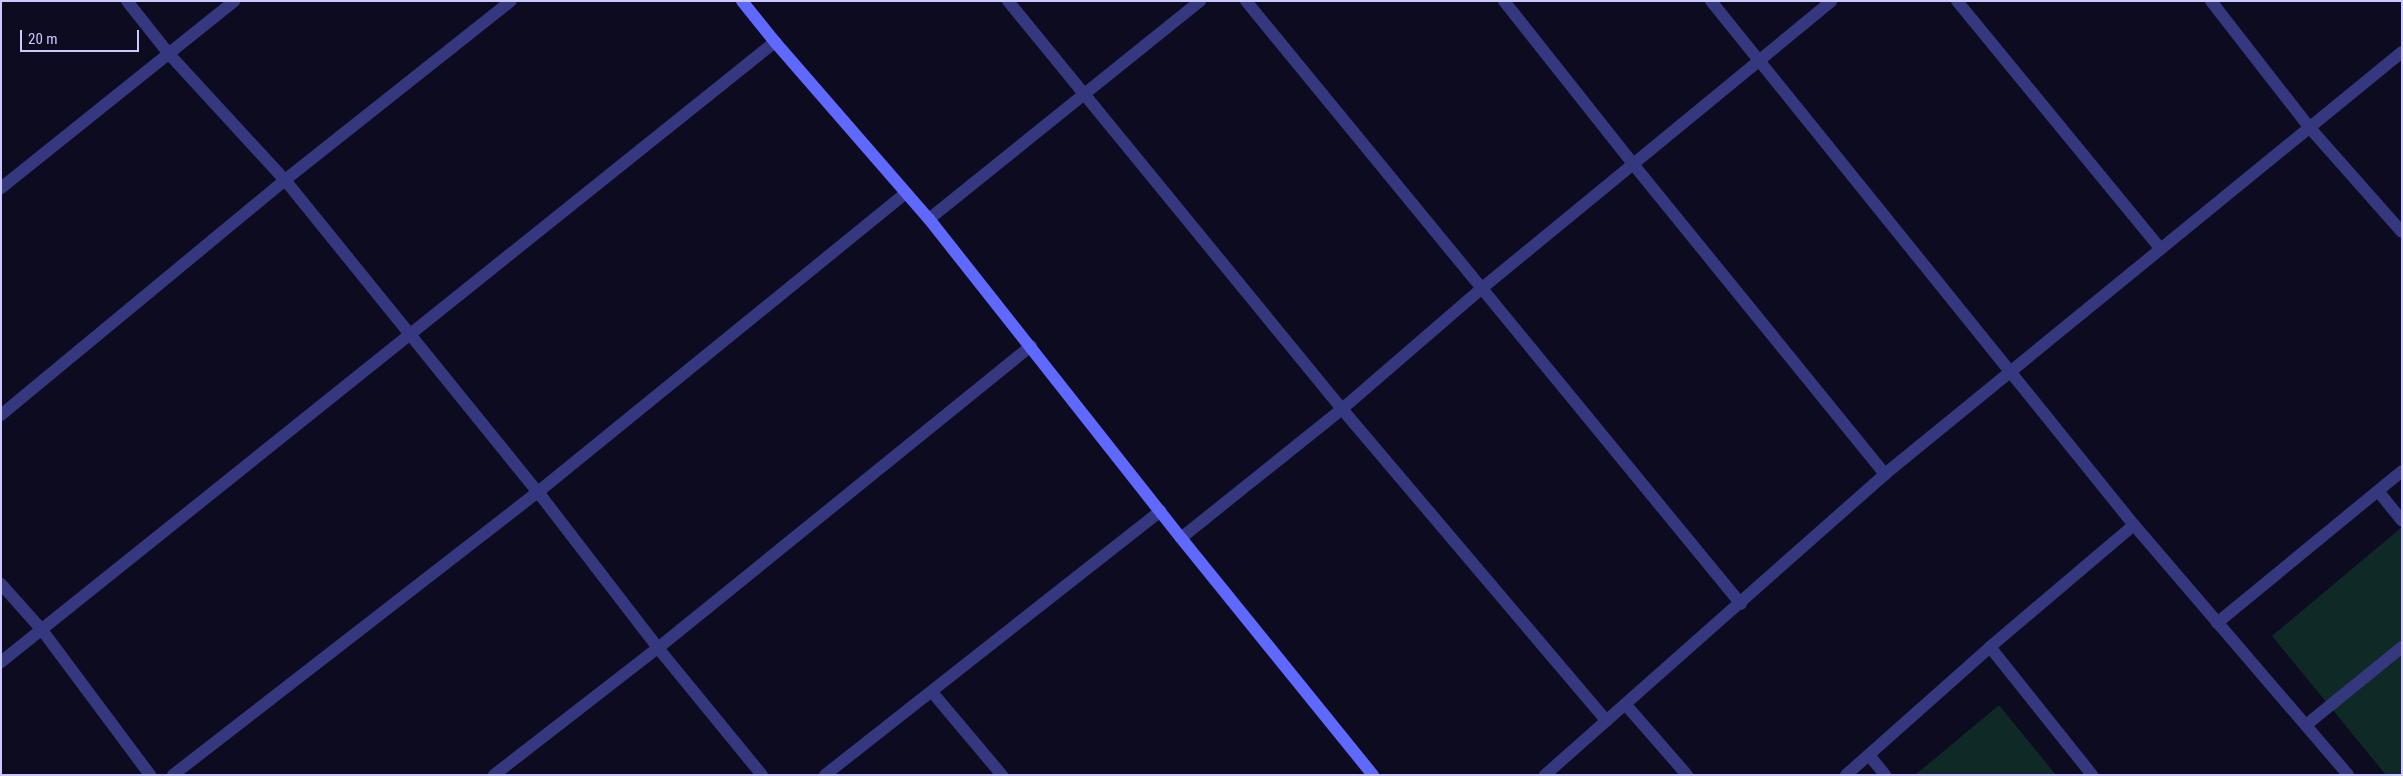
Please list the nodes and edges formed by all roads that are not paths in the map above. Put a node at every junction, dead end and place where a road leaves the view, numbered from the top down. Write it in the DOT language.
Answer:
graph roads {
  1 [pos="127,1"];
  2 [pos="234,1"];
  3 [pos="511,1"];
  4 [pos="742,1"];
  5 [pos="1008,1"];
  6 [pos="1200,1"];
  7 [pos="1246,1"];
  8 [pos="1504,1"];
  9 [pos="1711,1"];
  10 [pos="1831,1"];
  11 [pos="1956,1"];
  12 [pos="2211,1"];
  13 [pos="775,42"];
  14 [pos="2402,52"];
  15 [pos="169,54"];
  16 [pos="1759,61"];
  17 [pos="1084,95"];
  18 [pos="2309,127"];
  19 [pos="1633,164"];
  20 [pos="285,180"];
  21 [pos="1,188"];
  22 [pos="905,194"];
  23 [pos="929,219"];
  24 [pos="2402,232"];
  25 [pos="2161,249"];
  26 [pos="1481,289"];
  27 [pos="409,335"];
  28 [pos="1031,346"];
  29 [pos="2010,372"];
  30 [pos="1342,409"];
  31 [pos="1,415"];
  32 [pos="2402,471"];
  33 [pos="1885,474"];
  34 [pos="2378,490"];
  35 [pos="538,492"];
  36 [pos="1162,511"];
  37 [pos="2402,520"];
  38 [pos="2134,525"];
  39 [pos="1181,538"];
  40 [pos="1,584"];
  41 [pos="1741,604"];
  42 [pos="2217,623"];
  43 [pos="42,630"];
  44 [pos="1990,647"];
  45 [pos="2402,647"];
  46 [pos="658,648"];
  47 [pos="1,662"];
  48 [pos="932,692"];
  49 [pos="1626,705"];
  50 [pos="1607,721"];
  51 [pos="2306,725"];
  52 [pos="1869,755"];
  53 [pos="150,775"];
  54 [pos="173,775"];
  55 [pos="494,775"];
  56 [pos="762,775"];
  57 [pos="825,775"];
  58 [pos="1002,775"];
  59 [pos="1373,775"];
  60 [pos="1545,775"];
  61 [pos="1687,775"];
  62 [pos="1846,775"];
  63 [pos="1885,775"];
  64 [pos="2092,775"];
  65 [pos="2348,775"];
  1 -- 15 [label="street"];
  2 -- 15 [label="street"];
  3 -- 20 [label="street"];
  4 -- 13 [label="street"];
  5 -- 17 [label="street"];
  6 -- 17 [label="street"];
  7 -- 26 [label="street"];
  8 -- 19 [label="street"];
  9 -- 16 [label="street"];
  10 -- 16 [label="street"];
  11 -- 25 [label="street"];
  12 -- 18 [label="street"];
  13 -- 22 [label="street"];
  13 -- 27 [label="street"];
  14 -- 18 [label="street"];
  15 -- 20 [label="street"];
  15 -- 21 [label="street"];
  16 -- 19 [label="street"];
  16 -- 29 [label="street"];
  17 -- 23 [label="street"];
  17 -- 30 [label="street"];
  18 -- 24 [label="street"];
  18 -- 25 [label="street"];
  19 -- 26 [label="street"];
  19 -- 33 [label="street"];
  20 -- 27 [label="street"];
  20 -- 31 [label="street"];
  22 -- 23 [label="street"];
  22 -- 35 [label="street"];
  23 -- 28 [label="street"];
  25 -- 29 [label="street"];
  26 -- 30 [label="street"];
  26 -- 41 [label="street"];
  27 -- 35 [label="street"];
  27 -- 43 [label="street"];
  28 -- 36 [label="street"];
  28 -- 46 [label="street"];
  29 -- 33 [label="street"];
  29 -- 38 [label="street"];
  30 -- 39 [label="street"];
  30 -- 50 [label="street"];
  32 -- 34 [label="street"];
  33 -- 41 [label="street"];
  34 -- 37 [label="street"];
  34 -- 42 [label="street"];
  35 -- 46 [label="street"];
  35 -- 54 [label="street"];
  36 -- 39 [label="street"];
  36 -- 48 [label="street"];
  38 -- 42 [label="street"];
  38 -- 44 [label="street"];
  39 -- 59 [label="street"];
  40 -- 43 [label="street"];
  41 -- 49 [label="street"];
  42 -- 51 [label="street"];
  43 -- 47 [label="street"];
  43 -- 53 [label="street"];
  44 -- 52 [label="street"];
  44 -- 64 [label="street"];
  45 -- 51 [label="street"];
  46 -- 55 [label="street"];
  46 -- 56 [label="street"];
  48 -- 57 [label="street"];
  48 -- 58 [label="street"];
  49 -- 50 [label="street"];
  49 -- 61 [label="street"];
  50 -- 60 [label="street"];
  51 -- 65 [label="street"];
  52 -- 62 [label="street"];
  52 -- 63 [label="street"];
}
